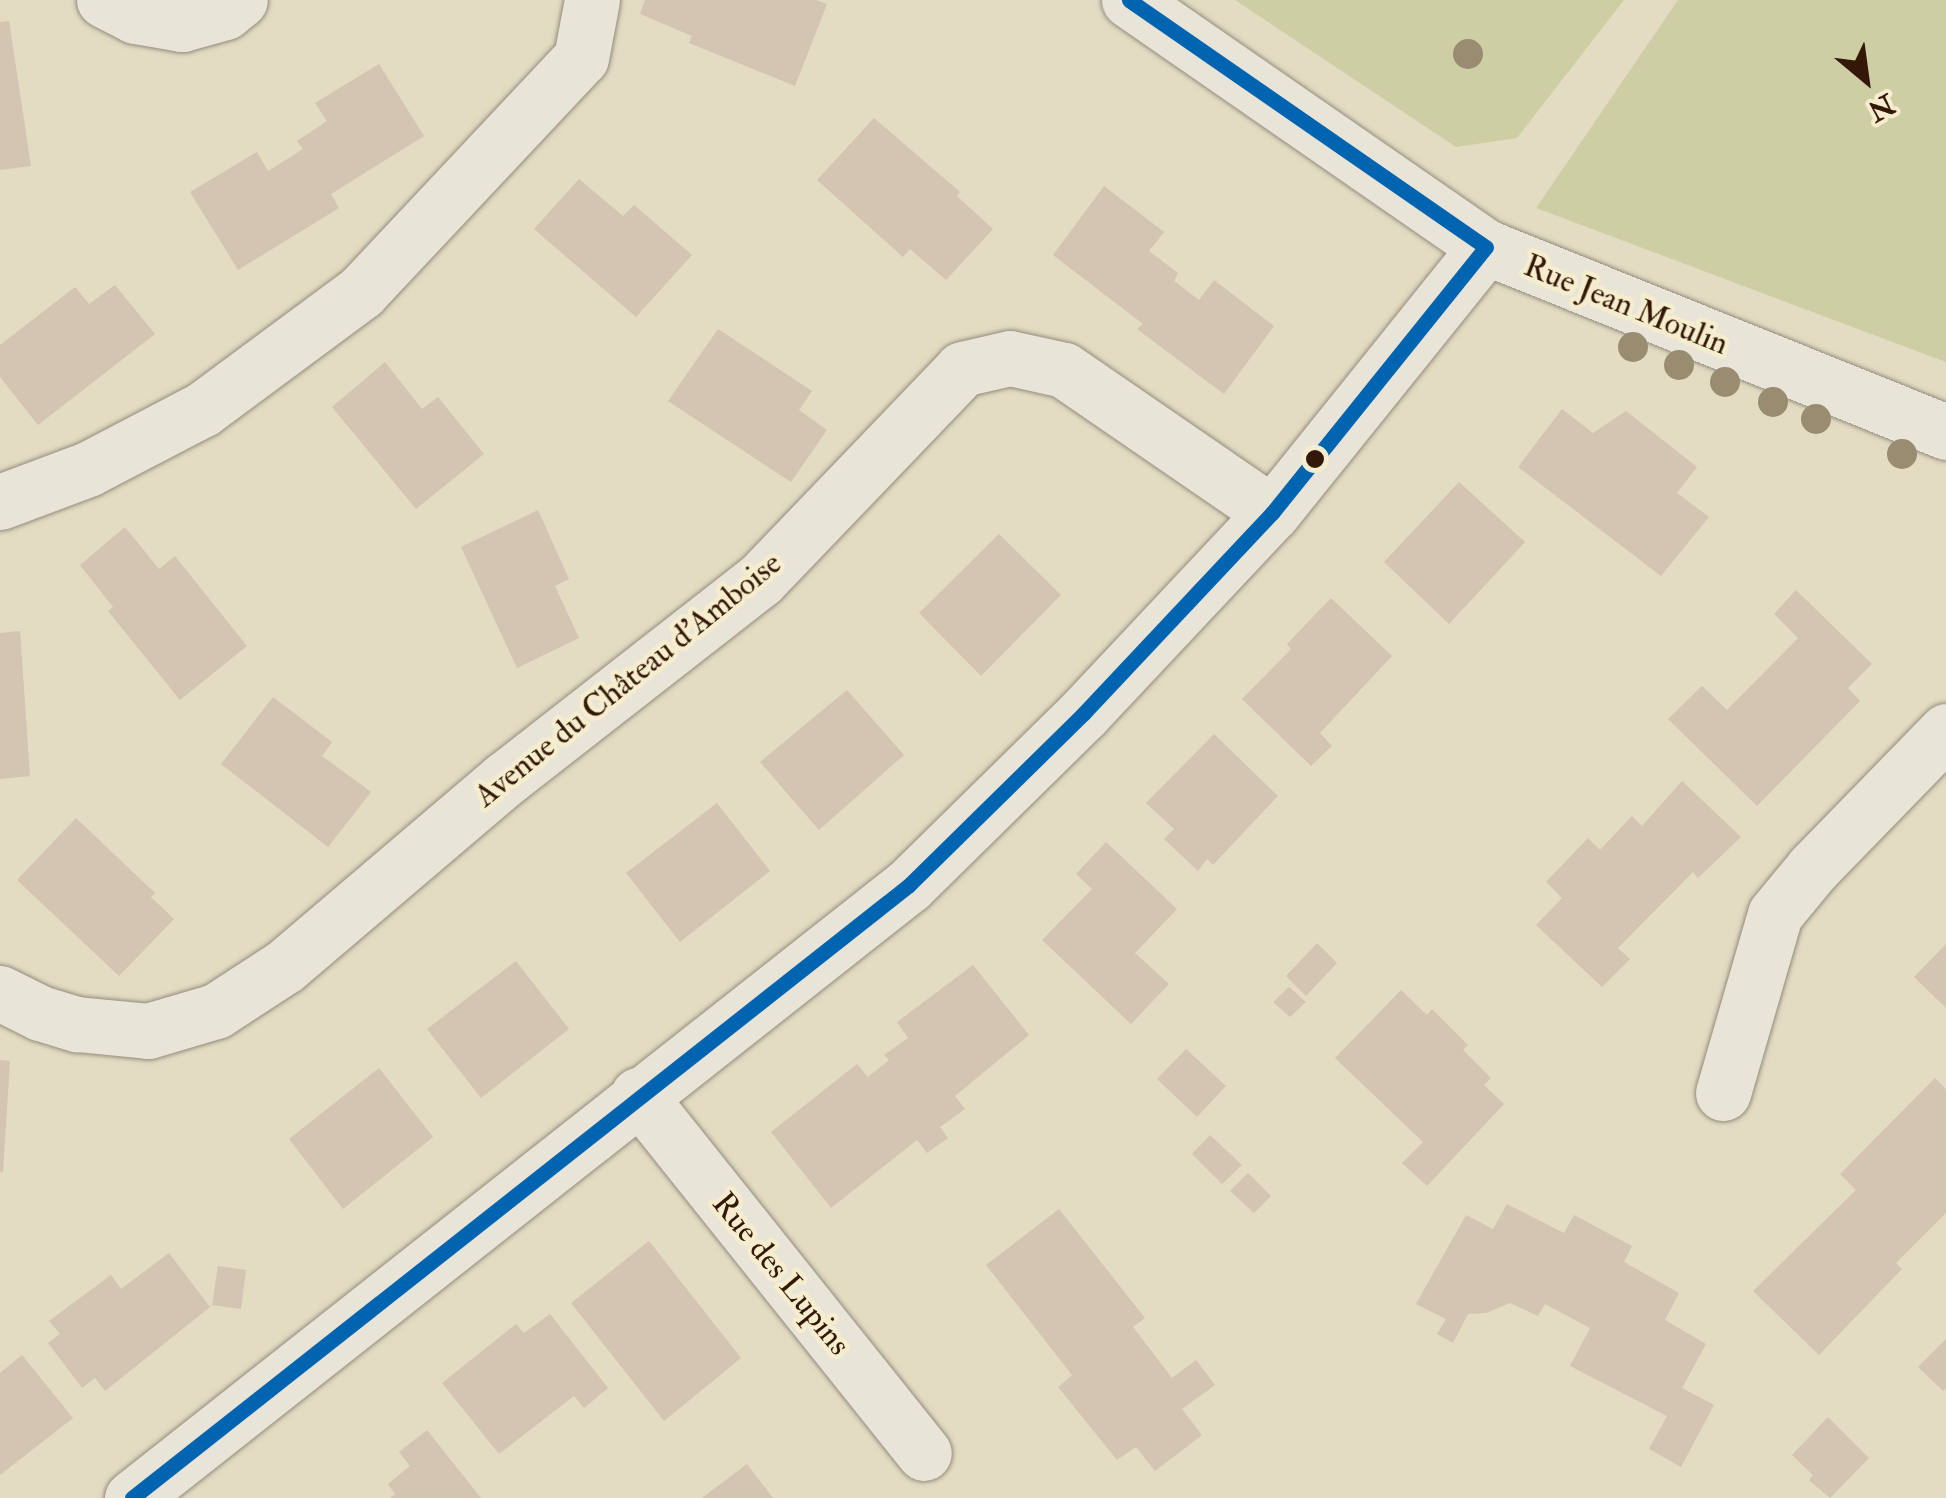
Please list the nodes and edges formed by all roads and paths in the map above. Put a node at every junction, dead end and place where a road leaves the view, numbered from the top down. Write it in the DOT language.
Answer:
graph roads {
  1 [pos="104,0"];
  2 [pos="240,0"];
  3 [pos="592,0"];
  4 [pos="1129,0"];
  5 [pos="1486,248"];
  6 [pos="1946,432"];
  7 [pos="0,502"];
  8 [pos="1272,514"];
  9 [pos="1946,732"];
  10 [pos="0,993"];
  11 [pos="1723,1093"];
  12 [pos="638,1095"];
  13 [pos="924,1453"];
  14 [pos="132,1498"];
  1 -- 2 [label="street"];
  3 -- 7 [label="street"];
  4 -- 5 [label="street, Rue Jean Moulin"];
  5 -- 6 [label="street, Rue Jean Moulin"];
  5 -- 8 [label="street"];
  8 -- 10 [label="street, Avenue du Château d'Amboise"];
  8 -- 12 [label="street"];
  9 -- 11 [label="street"];
  12 -- 13 [label="street, Rue des Lupins"];
  12 -- 14 [label="street"];
}
